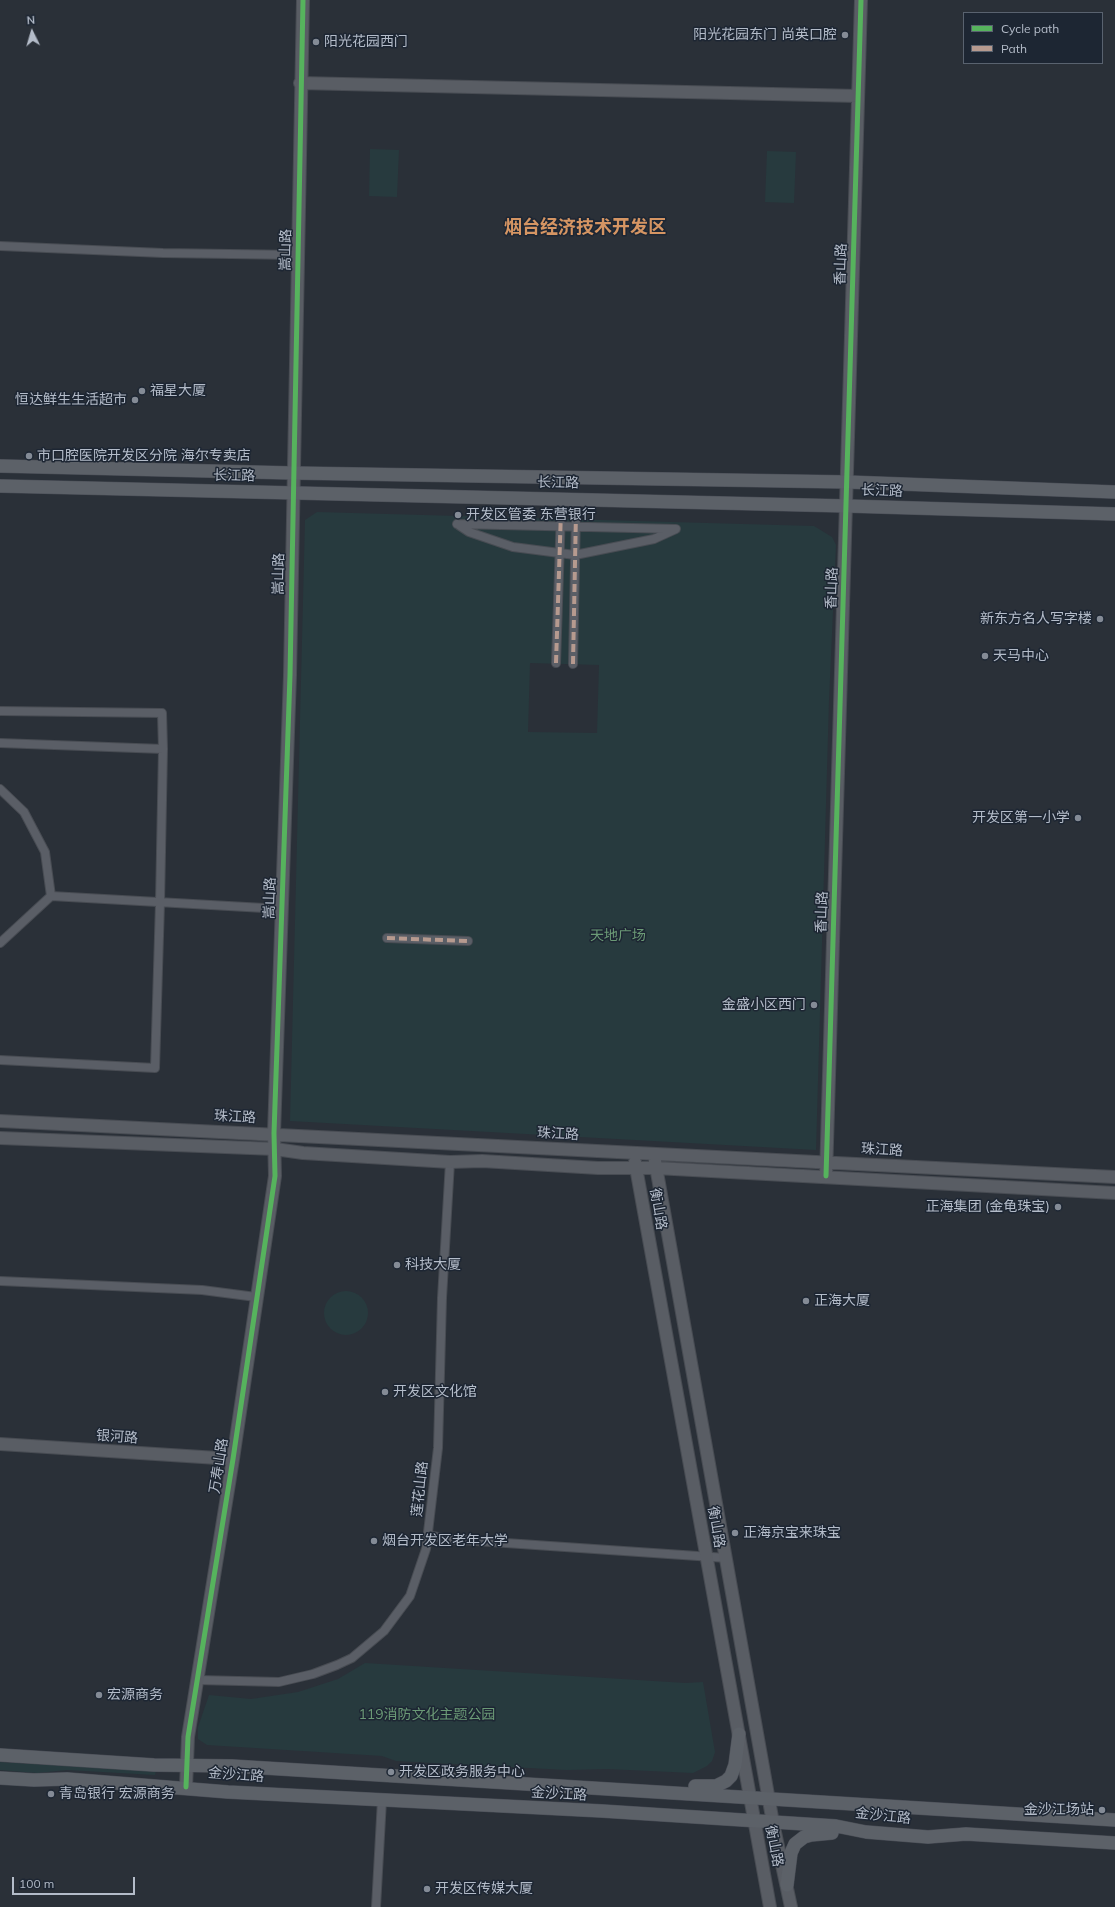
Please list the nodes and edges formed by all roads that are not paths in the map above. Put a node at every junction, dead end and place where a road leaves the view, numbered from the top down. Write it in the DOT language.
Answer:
graph roads {
  1 [pos="303,0"];
  2 [pos="861,0"];
  3 [pos="300,83"];
  4 [pos="858,96"];
  5 [pos="0,246"];
  6 [pos="298,255"];
  7 [pos="0,466"];
  8 [pos="293,473"];
  9 [pos="848,482"];
  10 [pos="0,486"];
  11 [pos="1115,492"];
  12 [pos="293,493"];
  13 [pos="847,506"];
  14 [pos="560,511"];
  15 [pos="576,512"];
  16 [pos="1115,514"];
  17 [pos="559,554"];
  18 [pos="575,555"];
  19 [pos="556,663"];
  20 [pos="573,664"];
  21 [pos="0,711"];
  22 [pos="0,743"];
  23 [pos="163,750"];
  24 [pos="0,789"];
  25 [pos="51,896"];
  26 [pos="160,904"];
  27 [pos="282,910"];
  28 [pos="387,938"];
  29 [pos="468,941"];
  30 [pos="0,943"];
  31 [pos="0,1060"];
  32 [pos="0,1121"];
  33 [pos="274,1134"];
  34 [pos="0,1138"];
  35 [pos="275,1149"];
  36 [pos="634,1153"];
  37 [pos="654,1154"];
  38 [pos="450,1162"];
  39 [pos="827,1162"];
  40 [pos="656,1168"];
  41 [pos="636,1169"];
  42 [pos="826,1176"];
  43 [pos="1115,1177"];
  44 [pos="1115,1192"];
  45 [pos="0,1281"];
  46 [pos="256,1297"];
  47 [pos="0,1444"];
  48 [pos="233,1459"];
  49 [pos="428,1535"];
  50 [pos="706,1558"];
  51 [pos="727,1558"];
  52 [pos="198,1680"];
  53 [pos="739,1734"];
  54 [pos="0,1755"];
  55 [pos="186,1766"];
  56 [pos="0,1778"];
  57 [pos="186,1787"];
  58 [pos="566,1788"];
  59 [pos="750,1796"];
  60 [pos="769,1798"];
  61 [pos="382,1800"];
  62 [pos="1115,1820"];
  63 [pos="754,1822"];
  64 [pos="773,1823"];
  65 [pos="866,1832"];
  66 [pos="1115,1843"];
  67 [pos="787,1885"];
  68 [pos="376,1907"];
  69 [pos="770,1907"];
  70 [pos="791,1907"];
  1 -- 3 [label="main road, 嵩山路"];
  2 -- 4 [label="main road, 香山路"];
  3 -- 4 [label="main road"];
  3 -- 6 [label="main road, 嵩山路"];
  4 -- 9 [label="main road, 香山路"];
  5 -- 6 [label="street"];
  6 -- 8 [label="main road, 嵩山路"];
  7 -- 8 [label="main road, 长江路"];
  8 -- 9 [label="main road, 长江路"];
  8 -- 12 [label="main road, 嵩山路"];
  9 -- 11 [label="main road, 长江路"];
  9 -- 13 [label="main road, 香山路"];
  10 -- 12 [label="main road, 长江路"];
  12 -- 13 [label="main road, 长江路"];
  12 -- 27 [label="main road, 嵩山路"];
  13 -- 16 [label="main road, 长江路"];
  13 -- 39 [label="main road, 香山路"];
  14 -- 17 [label="street"];
  15 -- 18 [label="street"];
  17 -- 18 [label="street"];
  17 -- 18 [label="street"];
  17 -- 19 [label="street"];
  18 -- 20 [label="street"];
  21 -- 23 [label="street"];
  22 -- 23 [label="street"];
  23 -- 26 [label="street"];
  24 -- 25 [label="street"];
  25 -- 26 [label="street"];
  25 -- 30 [label="street"];
  26 -- 27 [label="street"];
  26 -- 31 [label="street"];
  27 -- 33 [label="main road, 嵩山路"];
  28 -- 29 [label="street"];
  32 -- 33 [label="main road, 珠江路"];
  33 -- 35 [label="main road, 嵩山路"];
  33 -- 36 [label="main road, 珠江路"];
  34 -- 35 [label="main road"];
  35 -- 38 [label="main road"];
  35 -- 46 [label="main road, 万寿山路"];
  36 -- 37 [label="main road, 珠江路"];
  36 -- 41 [label="main road, 衡山路"];
  37 -- 39 [label="main road, 珠江路"];
  37 -- 40 [label="main road, 衡山路"];
  38 -- 41 [label="main road"];
  38 -- 49 [label="street, 莲花山路"];
  39 -- 42 [label="main road, 香山路"];
  39 -- 43 [label="main road, 珠江路"];
  40 -- 41 [label="main road"];
  40 -- 42 [label="main road"];
  40 -- 51 [label="main road, 衡山路"];
  41 -- 50 [label="main road, 衡山路"];
  42 -- 44 [label="main road"];
  45 -- 46 [label="street"];
  46 -- 48 [label="main road, 万寿山路"];
  47 -- 48 [label="main road, 银河路"];
  48 -- 52 [label="main road, 万寿山路"];
  49 -- 50 [label="street"];
  49 -- 52 [label="street, 莲花山路"];
  50 -- 51 [label="street"];
  50 -- 53 [label="main road, 衡山路"];
  51 -- 60 [label="main road, 衡山路"];
  52 -- 55 [label="main road, 万寿山路"];
  53 -- 58 [label="main road"];
  53 -- 59 [label="main road, 衡山路"];
  54 -- 55 [label="main road, 金沙江路"];
  55 -- 57 [label="main road, 万寿山路"];
  55 -- 58 [label="main road, 金沙江路"];
  56 -- 57 [label="main road, 金沙江路"];
  57 -- 61 [label="main road, 金沙江路"];
  58 -- 59 [label="main road, 金沙江路"];
  59 -- 60 [label="main road, 金沙江路"];
  59 -- 63 [label="main road, 衡山路"];
  60 -- 62 [label="main road, 金沙江路"];
  60 -- 64 [label="main road, 衡山路"];
  61 -- 63 [label="main road, 金沙江路"];
  61 -- 68 [label="street"];
  63 -- 64 [label="main road, 金沙江路"];
  63 -- 69 [label="main road, 衡山路"];
  64 -- 65 [label="main road, 金沙江路"];
  64 -- 67 [label="main road, 衡山路"];
  65 -- 66 [label="main road, 金沙江路"];
  65 -- 67 [label="main road"];
  67 -- 70 [label="main road, 衡山路"];
}
